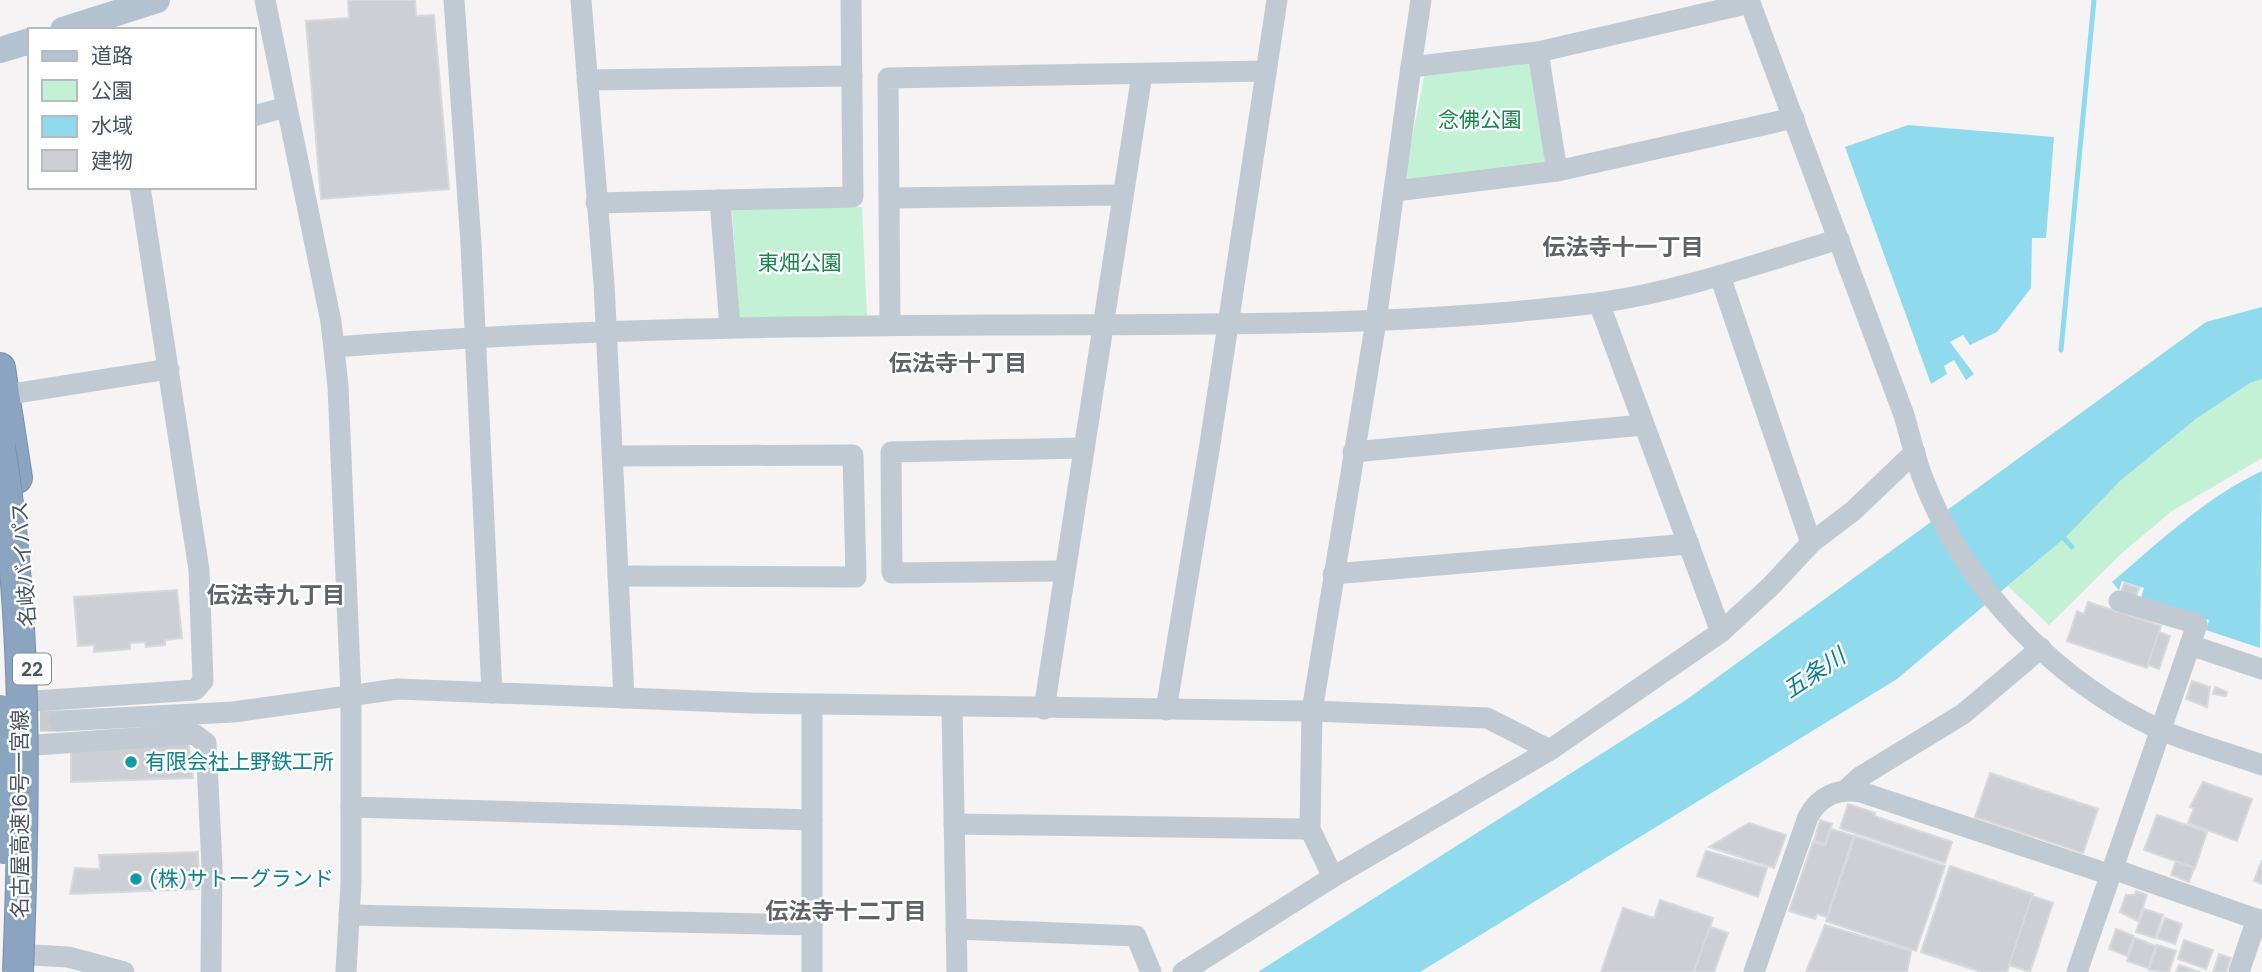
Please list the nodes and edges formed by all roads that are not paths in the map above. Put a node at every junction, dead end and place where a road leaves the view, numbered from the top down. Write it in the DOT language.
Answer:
graph roads {
  1 [pos="157,0"];
  2 [pos="265,0"];
  3 [pos="453,0"];
  4 [pos="581,0"];
  5 [pos="851,0"];
  6 [pos="1277,0"];
  7 [pos="1421,0"];
  8 [pos="1749,1"];
  9 [pos="100,16"];
  10 [pos="68,28"];
  11 [pos="28,42"];
  12 [pos="0,50"];
  13 [pos="1538,52"];
  14 [pos="1411,67"];
  15 [pos="1265,71"];
  16 [pos="1142,74"];
  17 [pos="852,76"];
  18 [pos="587,80"];
  19 [pos="286,107"];
  20 [pos="256,115"];
  21 [pos="1794,118"];
  22 [pos="1557,171"];
  23 [pos="140,189"];
  24 [pos="1395,191"];
  25 [pos="1122,195"];
  26 [pos="890,198"];
  27 [pos="720,200"];
  28 [pos="596,203"];
  29 [pos="1839,239"];
  30 [pos="1720,276"];
  31 [pos="1599,303"];
  32 [pos="1376,321"];
  33 [pos="1101,324"];
  34 [pos="890,325"];
  35 [pos="1227,325"];
  36 [pos="730,327"];
  37 [pos="607,329"];
  38 [pos="475,336"];
  39 [pos="334,347"];
  40 [pos="169,369"];
  41 [pos="3,382"];
  42 [pos="1643,425"];
  43 [pos="0,447"];
  44 [pos="1083,448"];
  45 [pos="1353,452"];
  46 [pos="1915,452"];
  47 [pos="613,456"];
  48 [pos="1811,543"];
  49 [pos="1689,544"];
  50 [pos="0,570"];
  51 [pos="1065,571"];
  52 [pos="1333,574"];
  53 [pos="618,576"];
  54 [pos="2119,601"];
  55 [pos="1721,632"];
  56 [pos="2190,645"];
  57 [pos="2041,648"];
  58 [pos="2262,668"];
  59 [pos="492,693"];
  60 [pos="351,696"];
  61 [pos="624,698"];
  62 [pos="35,701"];
  63 [pos="813,705"];
  64 [pos="952,708"];
  65 [pos="1044,709"];
  66 [pos="0,710"];
  67 [pos="1166,710"];
  68 [pos="1312,711"];
  69 [pos="59,721"];
  70 [pos="2161,730"];
  71 [pos="36,745"];
  72 [pos="1550,750"];
  73 [pos="2262,765"];
  74 [pos="1847,789"];
  75 [pos="351,807"];
  76 [pos="812,820"];
  77 [pos="954,824"];
  78 [pos="1310,830"];
  79 [pos="2112,872"];
  80 [pos="1334,877"];
  81 [pos="349,915"];
  82 [pos="2260,920"];
  83 [pos="33,923"];
  84 [pos="812,925"];
  85 [pos="956,929"];
  86 [pos="28,966"];
  87 [pos="1,972"];
  88 [pos="124,972"];
  89 [pos="211,972"];
  90 [pos="346,972"];
  91 [pos="812,972"];
  92 [pos="957,972"];
  93 [pos="1151,972"];
  94 [pos="1183,972"];
  95 [pos="1754,972"];
  96 [pos="2077,972"];
  97 [pos="2239,972"];
  1 -- 9 [label="main road"];
  2 -- 19 [label="street"];
  3 -- 38 [label="street"];
  4 -- 18 [label="street"];
  5 -- 17 [label="street"];
  6 -- 15 [label="street"];
  7 -- 14 [label="street"];
  8 -- 13 [label="street"];
  8 -- 21 [label="street"];
  9 -- 10 [label="main road"];
  11 -- 12 [label="main road"];
  13 -- 14 [label="street"];
  13 -- 22 [label="street"];
  14 -- 24 [label="street"];
  15 -- 16 [label="street"];
  15 -- 35 [label="street"];
  16 -- 25 [label="street"];
  16 -- 26 [label="street"];
  17 -- 18 [label="street"];
  17 -- 27 [label="street"];
  18 -- 28 [label="street"];
  19 -- 20 [label="street"];
  19 -- 39 [label="street"];
  21 -- 22 [label="street"];
  21 -- 29 [label="street"];
  22 -- 24 [label="street"];
  23 -- 40 [label="street"];
  24 -- 32 [label="street"];
  25 -- 26 [label="street"];
  25 -- 33 [label="street"];
  26 -- 34 [label="street"];
  27 -- 28 [label="street"];
  27 -- 36 [label="street"];
  28 -- 37 [label="street"];
  29 -- 30 [label="street"];
  29 -- 46 [label="street"];
  30 -- 31 [label="street"];
  30 -- 48 [label="street"];
  31 -- 32 [label="street"];
  31 -- 42 [label="street"];
  32 -- 35 [label="street"];
  32 -- 45 [label="street"];
  33 -- 34 [label="street"];
  33 -- 35 [label="street"];
  33 -- 44 [label="street"];
  34 -- 36 [label="street"];
  35 -- 67 [label="street"];
  36 -- 37 [label="street"];
  37 -- 38 [label="street"];
  37 -- 47 [label="street"];
  38 -- 39 [label="street"];
  38 -- 59 [label="street"];
  39 -- 60 [label="street"];
  40 -- 41 [label="street"];
  40 -- 62 [label="street"];
  41 -- 62 [label="highway, 名岐バイパス / 22"];
  42 -- 45 [label="street"];
  42 -- 49 [label="street"];
  43 -- 86 [label="highway, 名古屋高速16号一宮線, bridge"];
  44 -- 51 [label="street"];
  44 -- 51 [label="street"];
  45 -- 52 [label="street"];
  46 -- 48 [label="street"];
  46 -- 57 [label="street"];
  47 -- 53 [label="street"];
  47 -- 53 [label="street"];
  48 -- 55 [label="street"];
  49 -- 52 [label="street"];
  49 -- 55 [label="street"];
  50 -- 83 [label="highway"];
  51 -- 65 [label="street"];
  52 -- 68 [label="street"];
  53 -- 61 [label="street"];
  54 -- 56 [label="street"];
  55 -- 72 [label="street"];
  56 -- 58 [label="street"];
  56 -- 70 [label="street"];
  57 -- 70 [label="street"];
  57 -- 74 [label="street"];
  59 -- 60 [label="street"];
  59 -- 61 [label="street"];
  60 -- 69 [label="street"];
  60 -- 75 [label="street"];
  61 -- 63 [label="street"];
  62 -- 71 [label="highway, 名岐バイパス / 22"];
  63 -- 64 [label="street"];
  63 -- 76 [label="street"];
  64 -- 65 [label="street"];
  64 -- 77 [label="street"];
  65 -- 67 [label="street"];
  66 -- 87 [label="highway, bridge"];
  67 -- 68 [label="street"];
  68 -- 72 [label="street"];
  68 -- 78 [label="street"];
  70 -- 73 [label="street"];
  70 -- 79 [label="street"];
  71 -- 83 [label="highway, 名岐バイパス / 22"];
  71 -- 89 [label="street"];
  72 -- 80 [label="street"];
  74 -- 79 [label="street"];
  74 -- 95 [label="street"];
  75 -- 76 [label="street"];
  75 -- 81 [label="street"];
  76 -- 84 [label="street"];
  77 -- 78 [label="street"];
  77 -- 85 [label="street"];
  78 -- 80 [label="street"];
  79 -- 82 [label="street"];
  79 -- 96 [label="street"];
  80 -- 94 [label="street"];
  81 -- 84 [label="street"];
  81 -- 90 [label="street"];
  82 -- 97 [label="street"];
  83 -- 86 [label="highway, 名岐バイパス / 22"];
  84 -- 91 [label="street"];
  85 -- 92 [label="street"];
  85 -- 93 [label="street"];
  86 -- 88 [label="street"];
}
